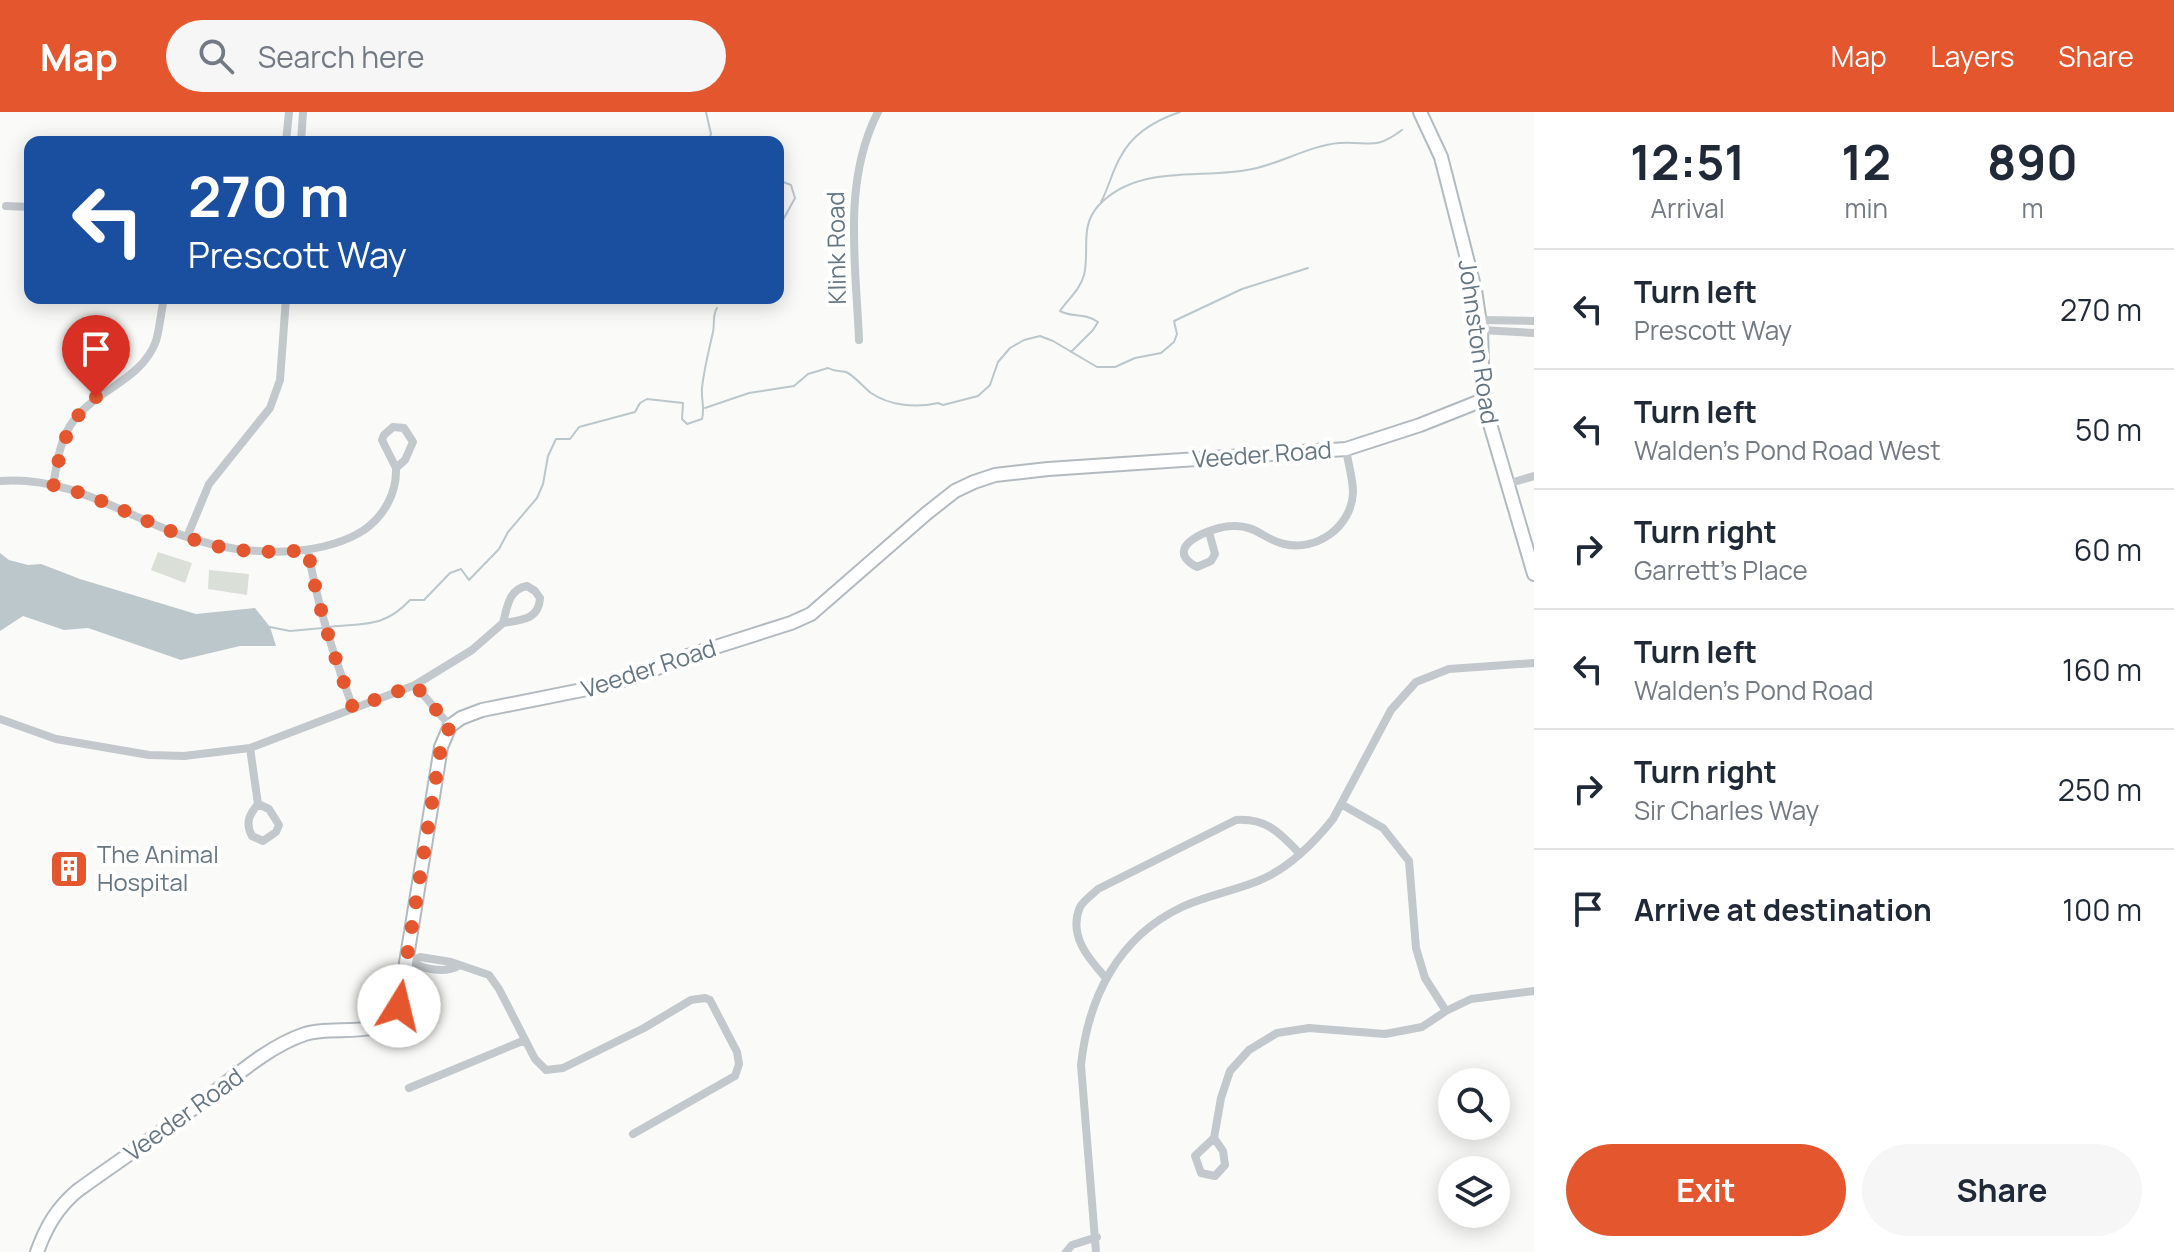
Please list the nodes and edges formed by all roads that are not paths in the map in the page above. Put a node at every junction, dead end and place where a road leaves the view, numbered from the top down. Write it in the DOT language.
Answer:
graph roads {
  1 [pos="289,112"];
  2 [pos="303,112"];
  3 [pos="878,112"];
  4 [pos="1420,112"];
  5 [pos="287,136"];
  6 [pos="301,136"];
  7 [pos="2,206"];
  8 [pos="24,207"];
  9 [pos="163,304"];
  10 [pos="286,304"];
  11 [pos="1534,321"];
  12 [pos="1480,325"];
  13 [pos="1534,333"];
  14 [pos="859,340"];
  15 [pos="1483,400"];
  16 [pos="1346,449"];
  17 [pos="396,468"];
  18 [pos="1534,476"];
  19 [pos="0,481"];
  20 [pos="1507,484"];
  21 [pos="53,485"];
  22 [pos="1209,532"];
  23 [pos="187,537"];
  24 [pos="308,550"];
  25 [pos="1534,574"];
  26 [pos="503,623"];
  27 [pos="1534,663"];
  28 [pos="415,685"];
  29 [pos="353,708"];
  30 [pos="0,719"];
  31 [pos="450,726"];
  32 [pos="250,748"];
  33 [pos="258,804"];
  34 [pos="1341,804"];
  35 [pos="1300,854"];
  36 [pos="409,960"];
  37 [pos="1105,977"];
  38 [pos="1534,991"];
  39 [pos="1446,1011"];
  40 [pos="525,1040"];
  41 [pos="409,1088"];
  42 [pos="633,1134"];
  43 [pos="1214,1138"];
  44 [pos="1097,1237"];
  45 [pos="37,1252"];
  46 [pos="1066,1252"];
  47 [pos="1096,1252"];
  1 -- 5 [label="street"];
  2 -- 6 [label="street"];
  3 -- 14 [label="street, Klink Road"];
  4 -- 12 [label="street, Johnston Road"];
  7 -- 8 [label="street"];
  9 -- 21 [label="street"];
  10 -- 23 [label="street"];
  11 -- 12 [label="street"];
  12 -- 13 [label="street"];
  12 -- 15 [label="street, Johnston Road"];
  15 -- 16 [label="street, Veeder Road"];
  15 -- 20 [label="street, Johnston Road"];
  16 -- 22 [label="street"];
  16 -- 31 [label="street, Veeder Road"];
  17 -- 17 [label="street"];
  17 -- 24 [label="street"];
  18 -- 20 [label="street"];
  19 -- 21 [label="street"];
  20 -- 25 [label="street, Johnston Road"];
  21 -- 23 [label="street"];
  22 -- 22 [label="street"];
  23 -- 24 [label="street"];
  24 -- 29 [label="street"];
  26 -- 26 [label="street"];
  26 -- 28 [label="street"];
  27 -- 34 [label="street"];
  28 -- 29 [label="street"];
  28 -- 31 [label="street"];
  29 -- 32 [label="street"];
  30 -- 32 [label="street"];
  31 -- 36 [label="street, Veeder Road"];
  32 -- 33 [label="street"];
  33 -- 33 [label="street"];
  34 -- 35 [label="street"];
  34 -- 39 [label="street"];
  35 -- 37 [label="street"];
  35 -- 37 [label="street"];
  36 -- 40 [label="street"];
  36 -- 45 [label="street, Veeder Road"];
  37 -- 44 [label="street"];
  38 -- 39 [label="street"];
  39 -- 43 [label="street"];
  40 -- 41 [label="street"];
  40 -- 42 [label="street"];
  43 -- 43 [label="street"];
  44 -- 46 [label="street"];
  44 -- 47 [label="street"];
}
